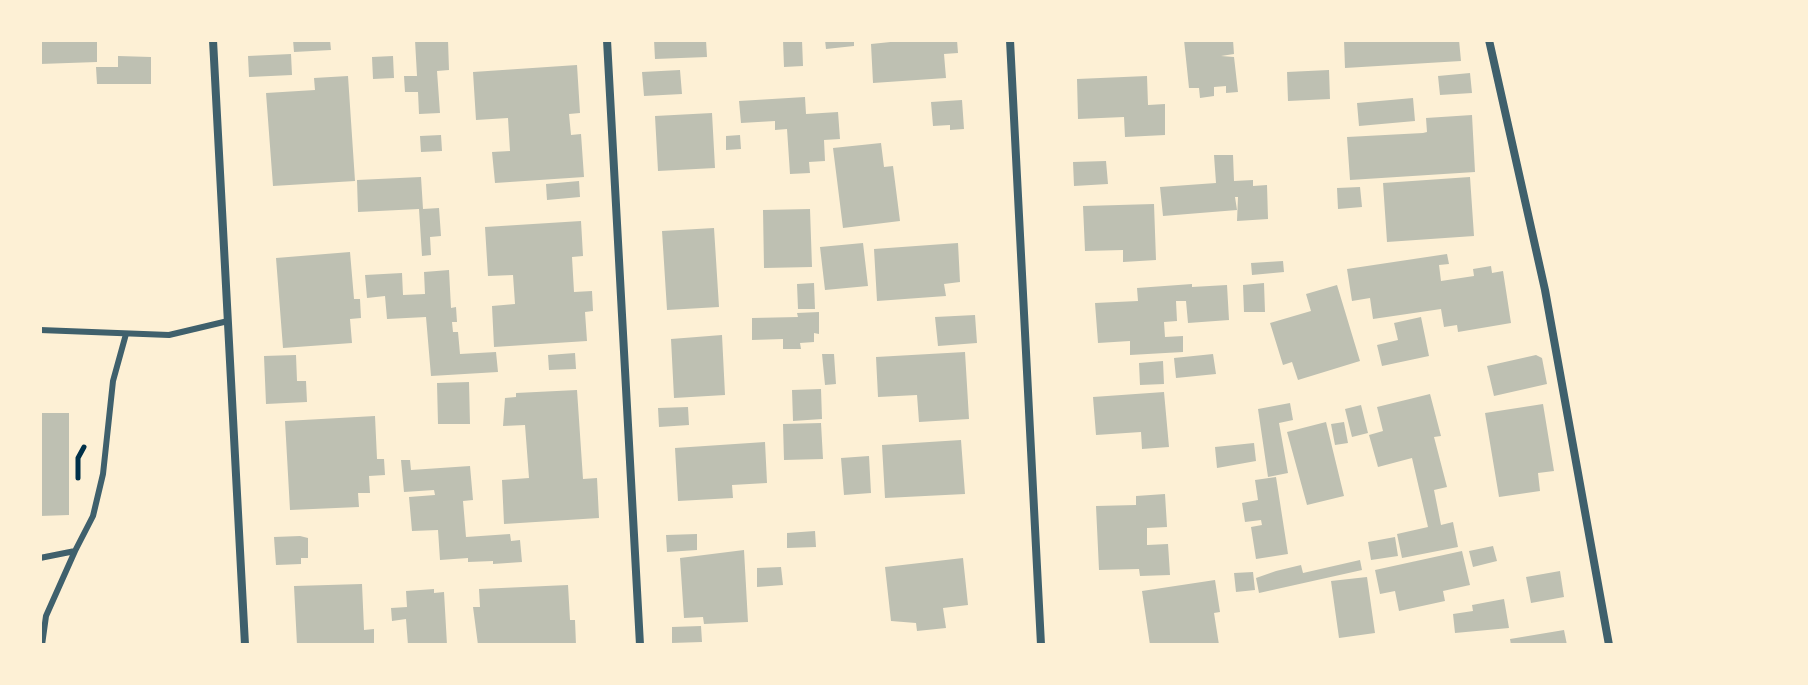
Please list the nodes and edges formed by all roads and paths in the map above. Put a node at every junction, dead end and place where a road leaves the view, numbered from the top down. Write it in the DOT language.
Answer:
graph roads {
  1 [pos="213,40"];
  2 [pos="607,40"];
  3 [pos="1010,40"];
  4 [pos="1489,40"];
  5 [pos="228,321"];
  6 [pos="40,330"];
  7 [pos="126,334"];
  8 [pos="75,551"];
  9 [pos="40,558"];
  10 [pos="42,645"];
  11 [pos="245,645"];
  12 [pos="640,645"];
  13 [pos="1041,645"];
  14 [pos="1609,645"];
  1 -- 5 [label="street"];
  2 -- 12 [label="street"];
  3 -- 13 [label="street"];
  4 -- 14 [label="street"];
  5 -- 7 [label="lane"];
  5 -- 11 [label="street"];
  6 -- 7 [label="lane"];
  7 -- 8 [label="lane"];
  8 -- 9 [label="lane"];
  8 -- 10 [label="lane"];
}
